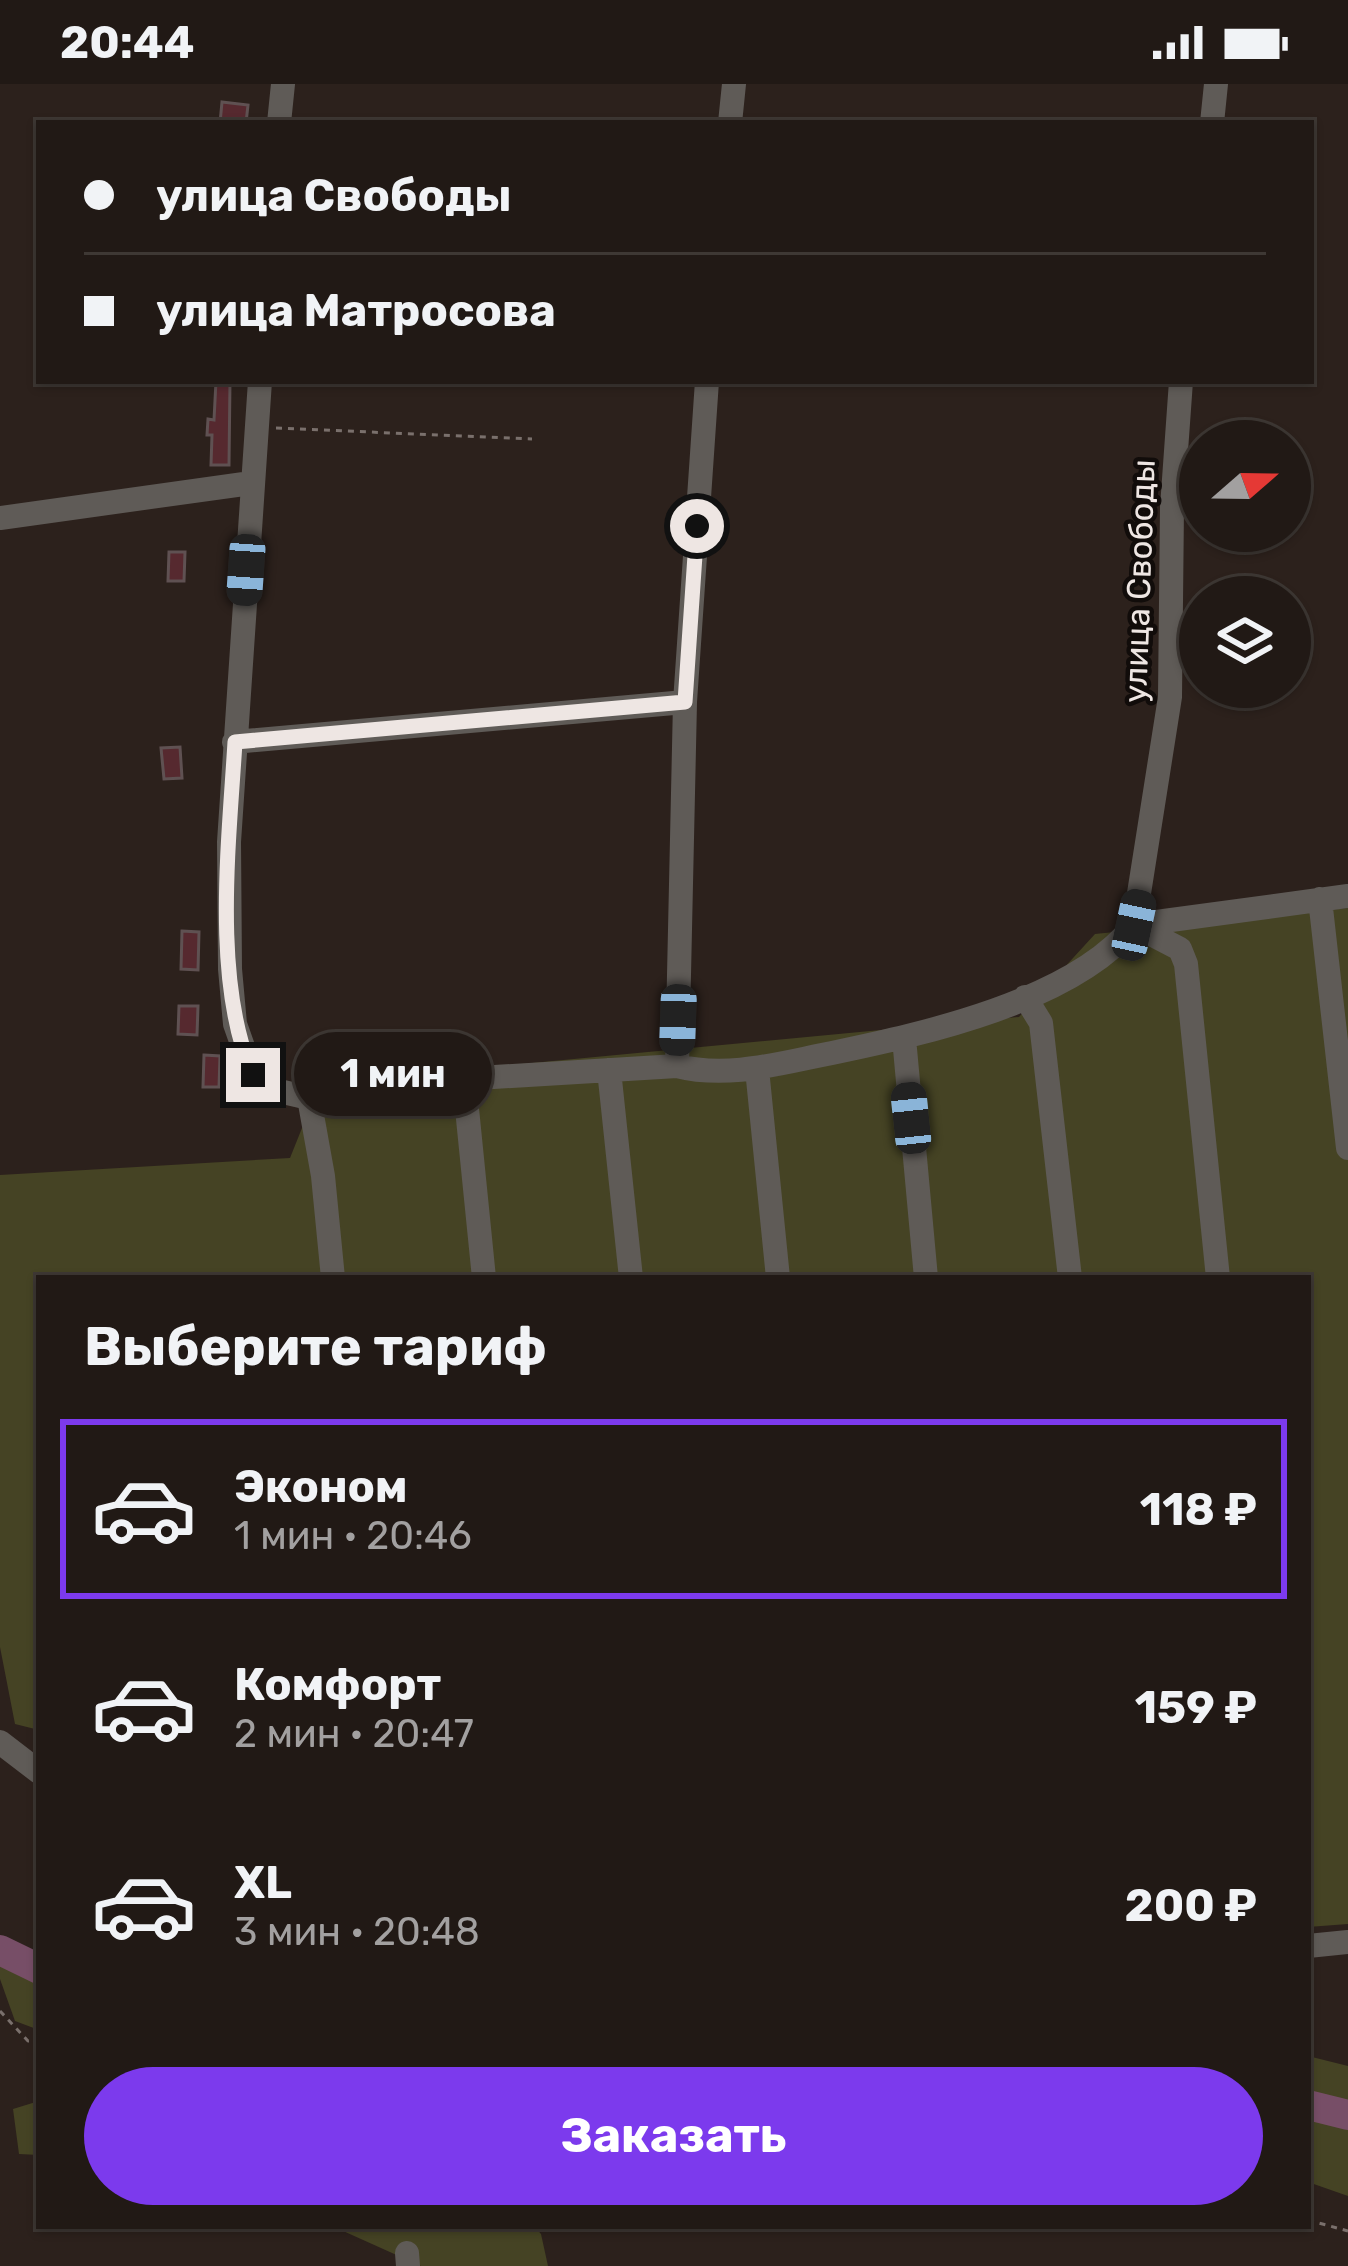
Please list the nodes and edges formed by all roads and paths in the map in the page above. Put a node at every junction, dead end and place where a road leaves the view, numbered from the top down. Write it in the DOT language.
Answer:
graph roads {
  1 [pos="283,84"];
  2 [pos="734,84"];
  3 [pos="1216,84"];
  4 [pos="279,120"];
  5 [pos="730,120"];
  6 [pos="1212,120"];
  7 [pos="260,384"];
  8 [pos="706,384"];
  9 [pos="1181,384"];
  10 [pos="258,427"];
  11 [pos="532,439"];
  12 [pos="251,484"];
  13 [pos="0,518"];
  14 [pos="685,702"];
  15 [pos="235,742"];
  16 [pos="1348,896"];
  17 [pos="1320,899"];
  18 [pos="1134,925"];
  19 [pos="1025,997"];
  20 [pos="904,1038"];
  21 [pos="676,1066"];
  22 [pos="757,1069"];
  23 [pos="609,1070"];
  24 [pos="464,1078"];
  25 [pos="309,1098"];
  26 [pos="1348,1148"];
  27 [pos="333,1275"];
  28 [pos="484,1275"];
  29 [pos="631,1275"];
  30 [pos="778,1275"];
  31 [pos="926,1275"];
  32 [pos="1070,1275"];
  33 [pos="1218,1275"];
  34 [pos="0,1742"];
  35 [pos="36,1770"];
  36 [pos="1348,1942"];
  37 [pos="1311,1946"];
  38 [pos="0,2012"];
  39 [pos="36,2040"];
  40 [pos="1311,2221"];
  41 [pos="1348,2231"];
  1 -- 4 [label="street"];
  2 -- 5 [label="street"];
  3 -- 6 [label="street"];
  7 -- 10 [label="street"];
  8 -- 14 [label="street"];
  9 -- 18 [label="street, улица Свободы"];
  10 -- 11 [label="path"];
  10 -- 12 [label="street"];
  12 -- 13 [label="street"];
  12 -- 15 [label="street"];
  14 -- 15 [label="street"];
  14 -- 21 [label="street"];
  15 -- 25 [label="street"];
  16 -- 17 [label="street"];
  17 -- 18 [label="street"];
  17 -- 26 [label="street"];
  18 -- 19 [label="street"];
  18 -- 33 [label="street"];
  19 -- 20 [label="street"];
  19 -- 32 [label="street"];
  20 -- 22 [label="street"];
  20 -- 31 [label="street"];
  21 -- 22 [label="street"];
  21 -- 23 [label="street"];
  22 -- 30 [label="street"];
  23 -- 24 [label="street"];
  23 -- 29 [label="street"];
  24 -- 25 [label="street"];
  24 -- 28 [label="street"];
  25 -- 27 [label="street"];
  34 -- 35 [label="street"];
  36 -- 37 [label="street"];
  38 -- 39 [label="path"];
  40 -- 41 [label="path"];
}
